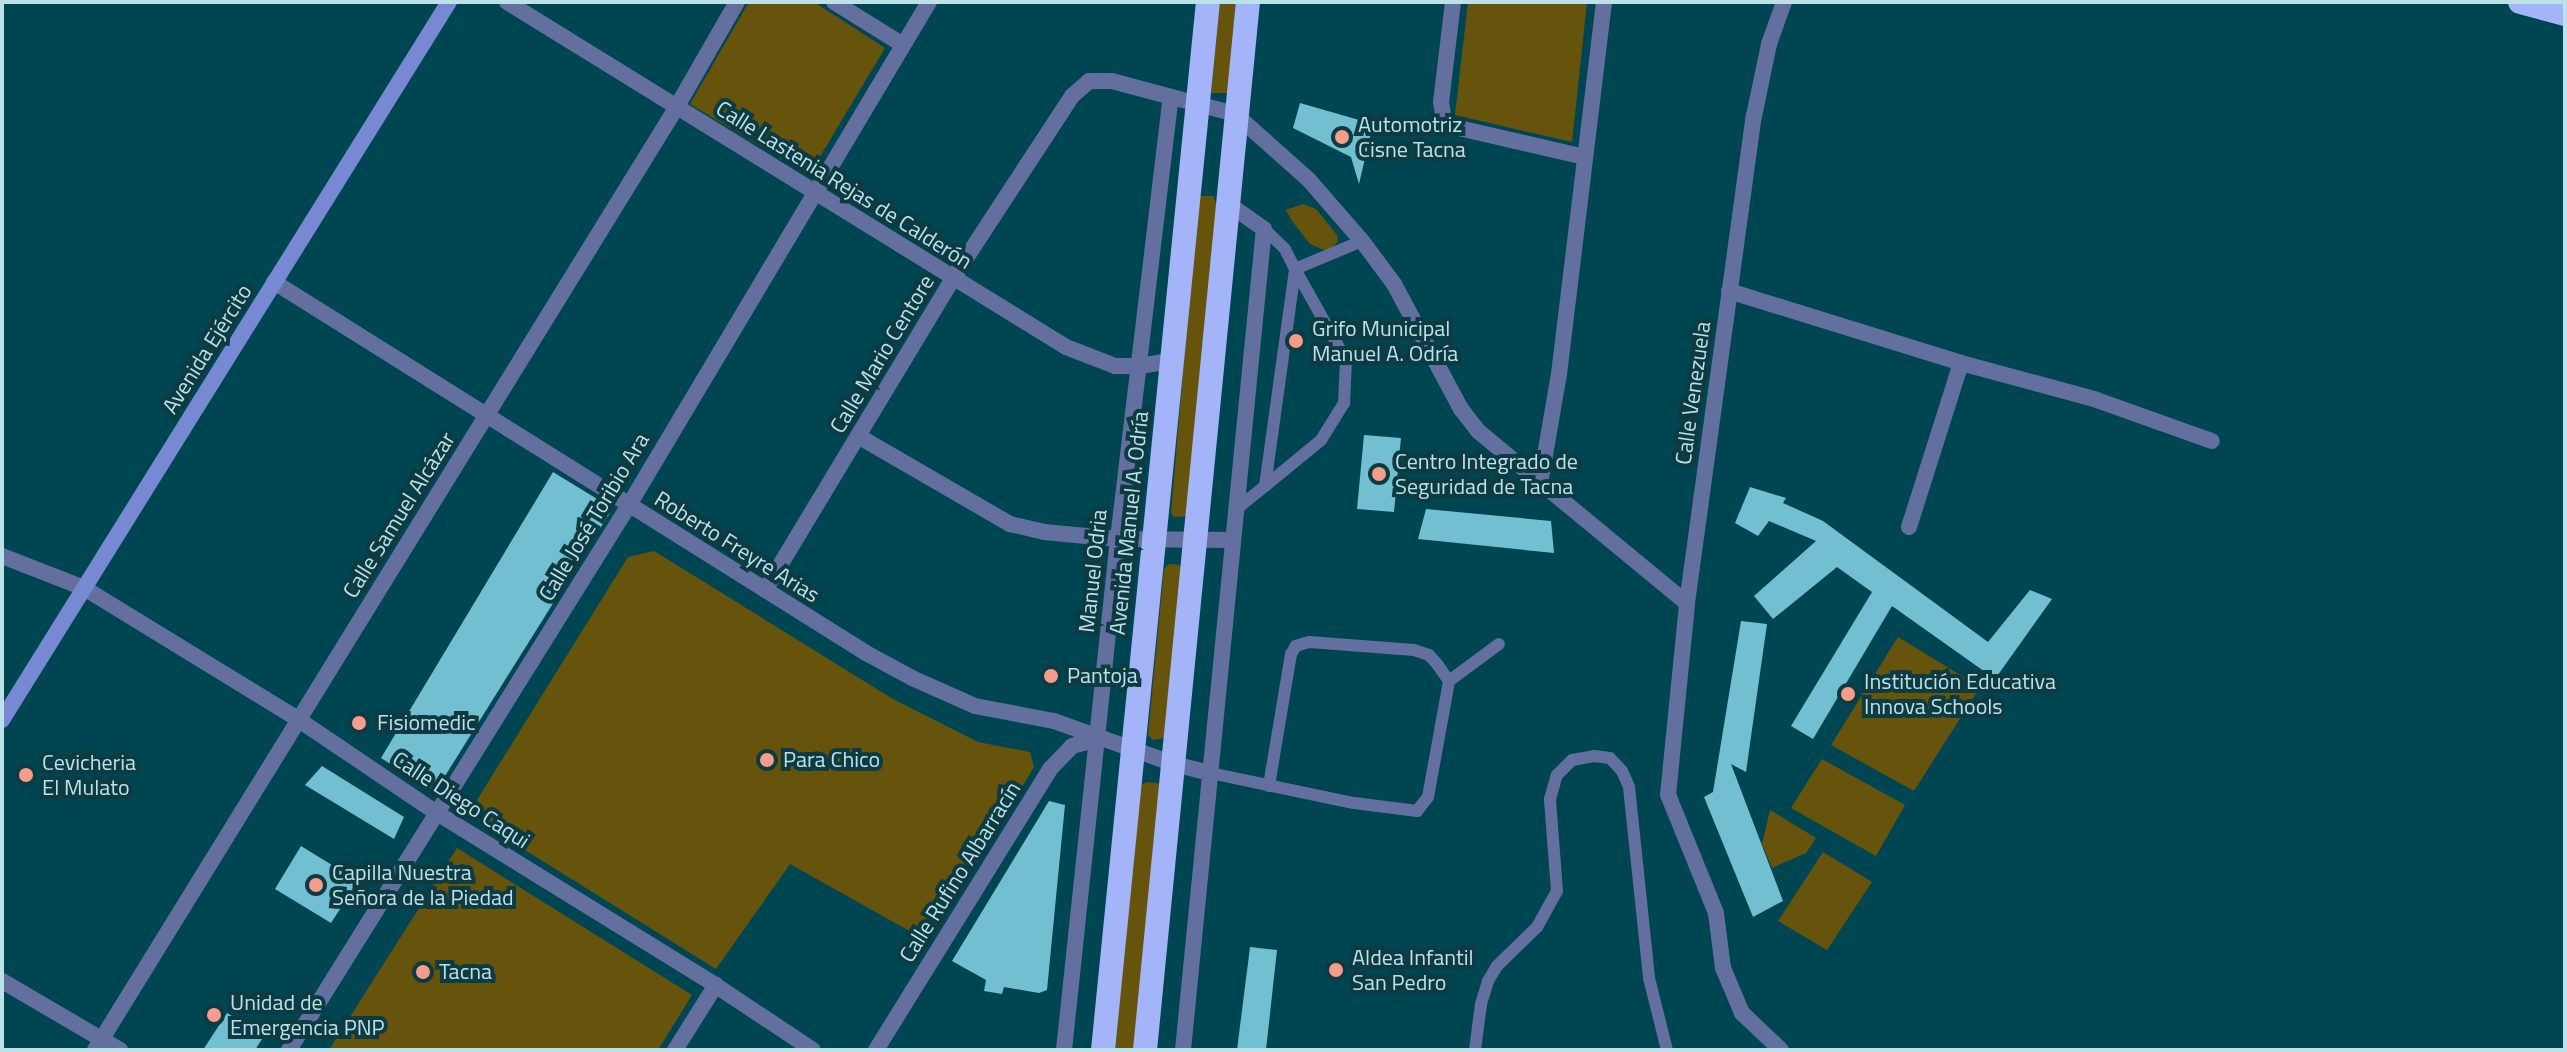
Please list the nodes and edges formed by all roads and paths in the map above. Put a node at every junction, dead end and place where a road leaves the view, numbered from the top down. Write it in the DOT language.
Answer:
graph roads {
  1 [pos="449,2"];
  2 [pos="507,2"];
  3 [pos="737,2"];
  4 [pos="834,2"];
  5 [pos="929,2"];
  6 [pos="1208,2"];
  7 [pos="1248,2"];
  8 [pos="1453,2"];
  9 [pos="1604,2"];
  10 [pos="1784,2"];
  11 [pos="2520,2"];
  12 [pos="2565,14"];
  13 [pos="903,45"];
  14 [pos="1171,97"];
  15 [pos="1198,104"];
  16 [pos="676,108"];
  17 [pos="1235,114"];
  18 [pos="1585,157"];
  19 [pos="813,194"];
  20 [pos="1227,203"];
  21 [pos="1264,229"];
  22 [pos="1362,241"];
  23 [pos="1295,269"];
  24 [pos="953,278"];
  25 [pos="274,282"];
  26 [pos="1729,291"];
  27 [pos="1171,361"];
  28 [pos="1961,363"];
  29 [pos="1139,366"];
  30 [pos="486,416"];
  31 [pos="858,436"];
  32 [pos="2212,441"];
  33 [pos="1540,484"];
  34 [pos="1265,486"];
  35 [pos="629,505"];
  36 [pos="1234,511"];
  37 [pos="1909,527"];
  38 [pos="1118,539"];
  39 [pos="1153,539"];
  40 [pos="1195,540"];
  41 [pos="1232,540"];
  42 [pos="2,556"];
  43 [pos="84,588"];
  44 [pos="765,590"];
  45 [pos="1687,603"];
  46 [pos="1499,644"];
  47 [pos="1449,681"];
  48 [pos="2,720"];
  49 [pos="299,720"];
  50 [pos="1099,739"];
  51 [pos="1133,750"];
  52 [pos="1174,764"];
  53 [pos="1210,773"];
  54 [pos="1269,786"];
  55 [pos="437,813"];
  56 [pos="2,981"];
  57 [pos="716,985"];
  58 [pos="98,1045"];
  59 [pos="120,1050"];
  60 [pos="289,1050"];
  61 [pos="675,1050"];
  62 [pos="813,1050"];
  63 [pos="876,1050"];
  64 [pos="1064,1050"];
  65 [pos="1103,1050"];
  66 [pos="1145,1050"];
  67 [pos="1183,1050"];
  68 [pos="1475,1050"];
  69 [pos="1667,1050"];
  70 [pos="1781,1050"];
  1 -- 25 [label="main road, Avenida Ejército"];
  2 -- 16 [label="street, Calle Lastenia Rejas de Calderón"];
  3 -- 16 [label="street, Calle Samuel Alcázar"];
  4 -- 13 [label="street"];
  5 -- 13 [label="street, Calle José Toribio Ara"];
  6 -- 15 [label="highway, Avenida Manuel A. Odría"];
  7 -- 17 [label="highway"];
  8 -- 18 [label="street"];
  9 -- 18 [label="street"];
  10 -- 26 [label="street, Calle Venezuela"];
  11 -- 12 [label="highway"];
  13 -- 19 [label="street, Calle José Toribio Ara"];
  14 -- 15 [label="street, Calle Mario Centore"];
  14 -- 24 [label="street, Calle Mario Centore"];
  14 -- 29 [label="street, Manuel Odria"];
  15 -- 17 [label="street, Calle Mario Centore"];
  15 -- 27 [label="highway, Avenida Manuel A. Odría"];
  16 -- 19 [label="street, Calle Lastenia Rejas de Calderón"];
  16 -- 30 [label="street, Calle Samuel Alcázar"];
  17 -- 20 [label="highway"];
  17 -- 22 [label="street"];
  18 -- 33 [label="street"];
  19 -- 24 [label="street, Calle Lastenia Rejas de Calderón"];
  19 -- 35 [label="street, Calle José Toribio Ara"];
  20 -- 21 [label="street"];
  20 -- 40 [label="highway"];
  21 -- 23 [label="lane"];
  21 -- 36 [label="street"];
  22 -- 23 [label="lane"];
  22 -- 33 [label="street"];
  23 -- 34 [label="lane"];
  23 -- 34 [label="lane"];
  24 -- 29 [label="street, Calle Lastenia Rejas de Calderón"];
  24 -- 31 [label="street, Calle Mario Centore"];
  25 -- 30 [label="street, Roberto Freyre Arias"];
  25 -- 43 [label="main road, Avenida Ejército"];
  26 -- 28 [label="street"];
  26 -- 45 [label="street, Calle Venezuela"];
  27 -- 29 [label="street, Calle Lastenia Rejas de Calderón"];
  27 -- 39 [label="highway, Avenida Manuel A. Odría"];
  28 -- 32 [label="street"];
  28 -- 37 [label="street"];
  29 -- 38 [label="street, Manuel Odria"];
  30 -- 35 [label="street, Roberto Freyre Arias"];
  30 -- 49 [label="street, Calle Samuel Alcázar"];
  31 -- 38 [label="street"];
  31 -- 44 [label="street, Calle Mario Centore"];
  33 -- 45 [label="street"];
  34 -- 36 [label="lane"];
  35 -- 44 [label="street, Roberto Freyre Arias"];
  35 -- 55 [label="street, Calle José Toribio Ara"];
  36 -- 41 [label="street"];
  38 -- 39 [label="street"];
  38 -- 50 [label="street, Manuel Odria"];
  39 -- 40 [label="street"];
  39 -- 51 [label="highway, Avenida Manuel A. Odría"];
  40 -- 41 [label="street"];
  40 -- 52 [label="highway"];
  41 -- 53 [label="street"];
  42 -- 43 [label="street, Calle Diego Caqui"];
  43 -- 48 [label="main road, Avenida Ejército"];
  43 -- 49 [label="street, Calle Diego Caqui"];
  44 -- 50 [label="street, Roberto Freyre Arias"];
  45 -- 70 [label="street, Calle Venezuela"];
  46 -- 47 [label="lane"];
  47 -- 54 [label="lane"];
  47 -- 54 [label="lane"];
  49 -- 55 [label="street, Calle Diego Caqui"];
  49 -- 58 [label="street, Calle Samuel Alcázar"];
  50 -- 51 [label="street, Roberto Freyre Arias"];
  50 -- 63 [label="street, Calle Rufino Albarracín"];
  50 -- 64 [label="street, Manuel Odria"];
  51 -- 52 [label="street, Roberto Freyre Arias"];
  51 -- 65 [label="highway, Avenida Manuel A. Odría"];
  52 -- 53 [label="street, Roberto Freyre Arias"];
  52 -- 66 [label="highway"];
  53 -- 54 [label="lane"];
  53 -- 67 [label="street"];
  55 -- 57 [label="street, Calle Diego Caqui"];
  55 -- 60 [label="street, Calle José Toribio Ara"];
  56 -- 58 [label="street"];
  57 -- 61 [label="street"];
  57 -- 62 [label="street, Calle Diego Caqui"];
  58 -- 59 [label="street"];
  68 -- 69 [label="lane"];
}
